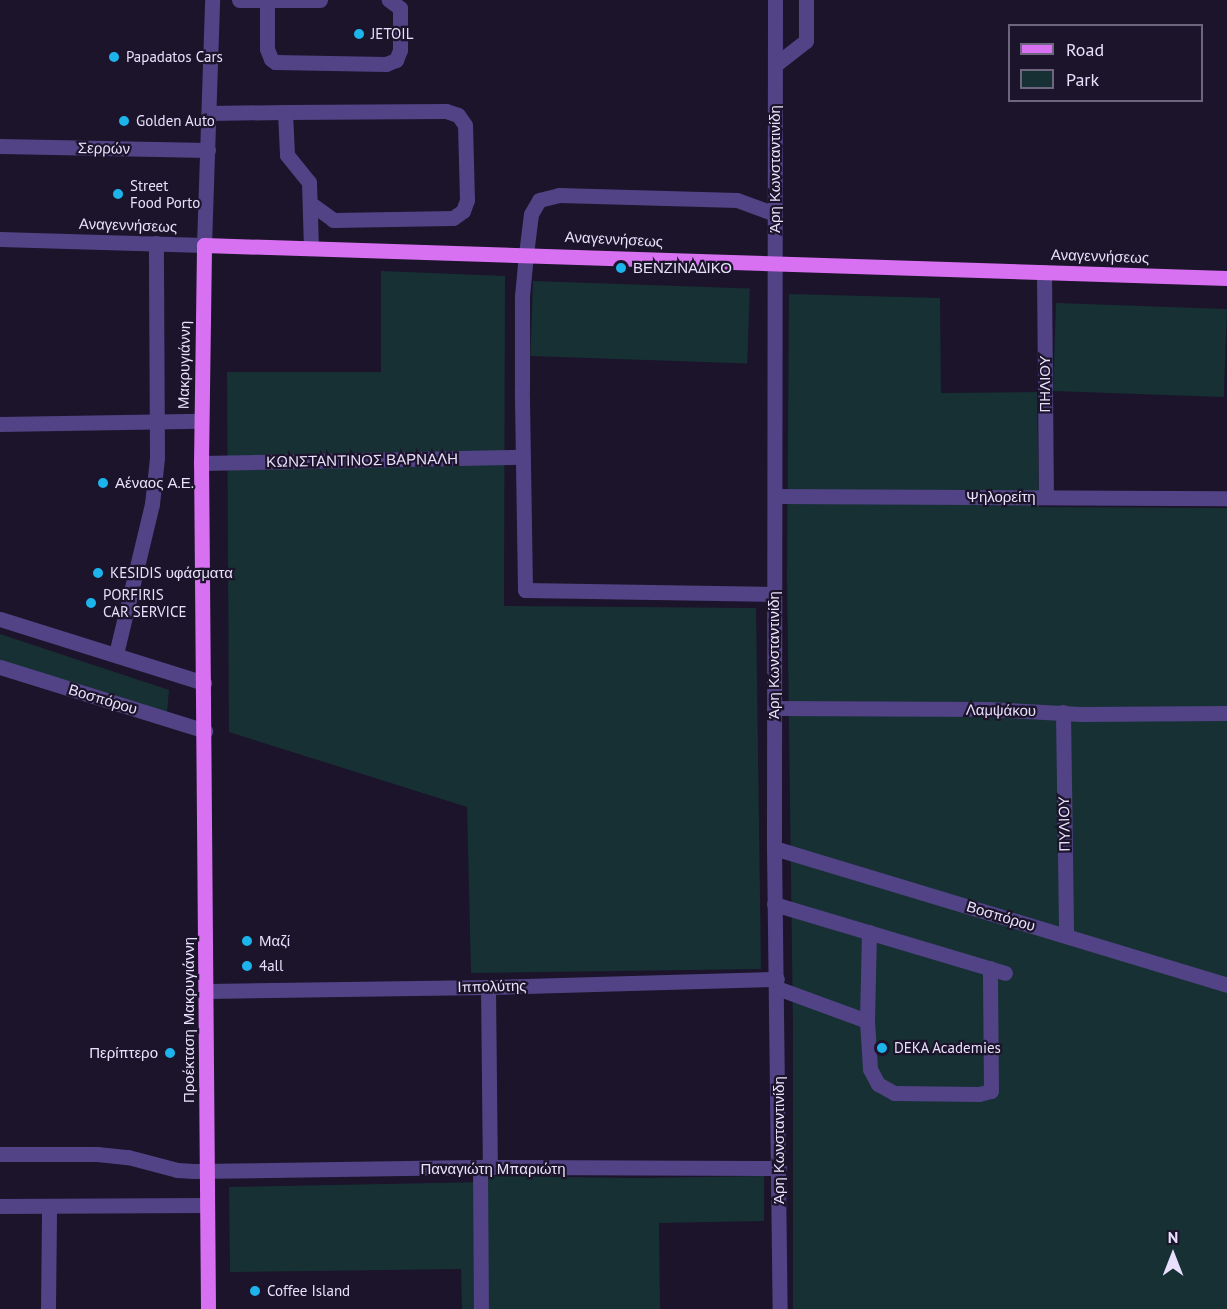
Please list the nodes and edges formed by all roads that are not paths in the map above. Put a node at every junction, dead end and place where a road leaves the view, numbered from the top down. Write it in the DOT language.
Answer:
graph roads {
  1 [pos="212,0"];
  2 [pos="239,0"];
  3 [pos="267,0"];
  4 [pos="320,0"];
  5 [pos="389,0"];
  6 [pos="775,0"];
  7 [pos="806,0"];
  8 [pos="775,65"];
  9 [pos="285,112"];
  10 [pos="209,113"];
  11 [pos="0,146"];
  12 [pos="208,150"];
  13 [pos="310,203"];
  14 [pos="775,214"];
  15 [pos="0,239"];
  16 [pos="156,243"];
  17 [pos="204,245"];
  18 [pos="311,248"];
  19 [pos="526,254"];
  20 [pos="775,265"];
  21 [pos="1044,272"];
  22 [pos="1227,278"];
  23 [pos="201,421"];
  24 [pos="157,422"];
  25 [pos="0,423"];
  26 [pos="524,457"];
  27 [pos="201,463"];
  28 [pos="774,496"];
  29 [pos="1046,497"];
  30 [pos="1227,498"];
  31 [pos="774,594"];
  32 [pos="0,619"];
  33 [pos="116,654"];
  34 [pos="0,668"];
  35 [pos="204,683"];
  36 [pos="774,708"];
  37 [pos="1063,712"];
  38 [pos="1227,713"];
  39 [pos="205,731"];
  40 [pos="774,848"];
  41 [pos="774,904"];
  42 [pos="869,932"];
  43 [pos="1066,936"];
  44 [pos="777,983"];
  45 [pos="1227,985"];
  46 [pos="488,987"];
  47 [pos="207,991"];
  48 [pos="867,1021"];
  49 [pos="0,1154"];
  50 [pos="485,1168"];
  51 [pos="779,1168"];
  52 [pos="207,1170"];
  53 [pos="207,1205"];
  54 [pos="0,1206"];
  55 [pos="49,1206"];
  56 [pos="48,1309"];
  57 [pos="208,1309"];
  58 [pos="481,1309"];
  59 [pos="780,1309"];
  1 -- 10 [label="street, Μακρυγιάννη"];
  2 -- 3 [label="street"];
  3 -- 4 [label="street"];
  3 -- 5 [label="street"];
  6 -- 8 [label="street, Άρη Κωνσταντινίδη"];
  7 -- 8 [label="street"];
  8 -- 14 [label="street, Άρη Κωνσταντινίδη"];
  9 -- 10 [label="street"];
  9 -- 13 [label="street"];
  9 -- 13 [label="street"];
  10 -- 12 [label="street, Μακρυγιάννη"];
  11 -- 12 [label="street, Σερρών"];
  12 -- 17 [label="street, Μακρυγιάννη"];
  13 -- 18 [label="street"];
  14 -- 19 [label="street"];
  14 -- 20 [label="street, Άρη Κωνσταντινίδη"];
  15 -- 16 [label="street, Αναγεννήσεως"];
  16 -- 17 [label="street, Αναγεννήσεως"];
  16 -- 24 [label="street"];
  17 -- 18 [label="main road, Αναγεννήσεως"];
  17 -- 23 [label="main road, Μακρυγιάννη"];
  18 -- 19 [label="main road, Αναγεννήσεως"];
  19 -- 20 [label="main road, Αναγεννήσεως"];
  19 -- 26 [label="street"];
  20 -- 21 [label="main road, Αναγεννήσεως"];
  20 -- 28 [label="street, Άρη Κωνσταντινίδη"];
  21 -- 22 [label="main road, Αναγεννήσεως"];
  21 -- 29 [label="street, ΠΗΛΙΟΥ"];
  23 -- 24 [label="street"];
  23 -- 27 [label="main road, Μακρυγιάννη"];
  24 -- 25 [label="street"];
  24 -- 33 [label="street"];
  26 -- 27 [label="street, ΚΩΝΣΤΑΝΤΙΝΟΣ ΒΑΡΝΑΛΗ"];
  26 -- 31 [label="street"];
  27 -- 35 [label="main road, Μακρυγιάννη"];
  28 -- 29 [label="street, Ψηλορείτη"];
  28 -- 31 [label="street, Άρη Κωνσταντινίδη"];
  29 -- 30 [label="street, Ψηλορείτη"];
  31 -- 36 [label="street, Άρη Κωνσταντινίδη"];
  32 -- 33 [label="street"];
  33 -- 35 [label="street"];
  34 -- 39 [label="street, Βοσπόρου"];
  35 -- 39 [label="main road, Μακρυγιάννη"];
  36 -- 37 [label="street, Λαμψάκου"];
  36 -- 40 [label="street, Άρη Κωνσταντινίδη"];
  37 -- 38 [label="street, Λαμψάκου"];
  37 -- 43 [label="street, ΠΥΛΙΟΥ"];
  39 -- 47 [label="main road, Προέκταση Μακρυγιάννη"];
  40 -- 41 [label="street, Άρη Κωνσταντινίδη"];
  40 -- 43 [label="street, Βοσπόρου"];
  41 -- 42 [label="street"];
  41 -- 44 [label="street, Άρη Κωνσταντινίδη"];
  42 -- 48 [label="street"];
  42 -- 48 [label="street"];
  43 -- 45 [label="street, Βοσπόρου"];
  44 -- 46 [label="street, Ιππολύτης"];
  44 -- 48 [label="street"];
  44 -- 51 [label="street, Άρη Κωνσταντινίδη"];
  46 -- 47 [label="street, Ιππολύτης"];
  46 -- 50 [label="street"];
  47 -- 52 [label="main road, Προέκταση Μακρυγιάννη"];
  49 -- 52 [label="street, Παναγιώτη Μπαριώτη"];
  50 -- 51 [label="street, Παναγιώτη Μπαριώτη"];
  50 -- 52 [label="street, Παναγιώτη Μπαριώτη"];
  50 -- 58 [label="street"];
  51 -- 59 [label="street, Άρη Κωνσταντινίδη"];
  52 -- 53 [label="main road, Προέκταση Μακρυγιάννη"];
  53 -- 55 [label="street"];
  53 -- 57 [label="main road, Προέκταση Μακρυγιάννη"];
  54 -- 55 [label="street"];
  55 -- 56 [label="street"];
}
